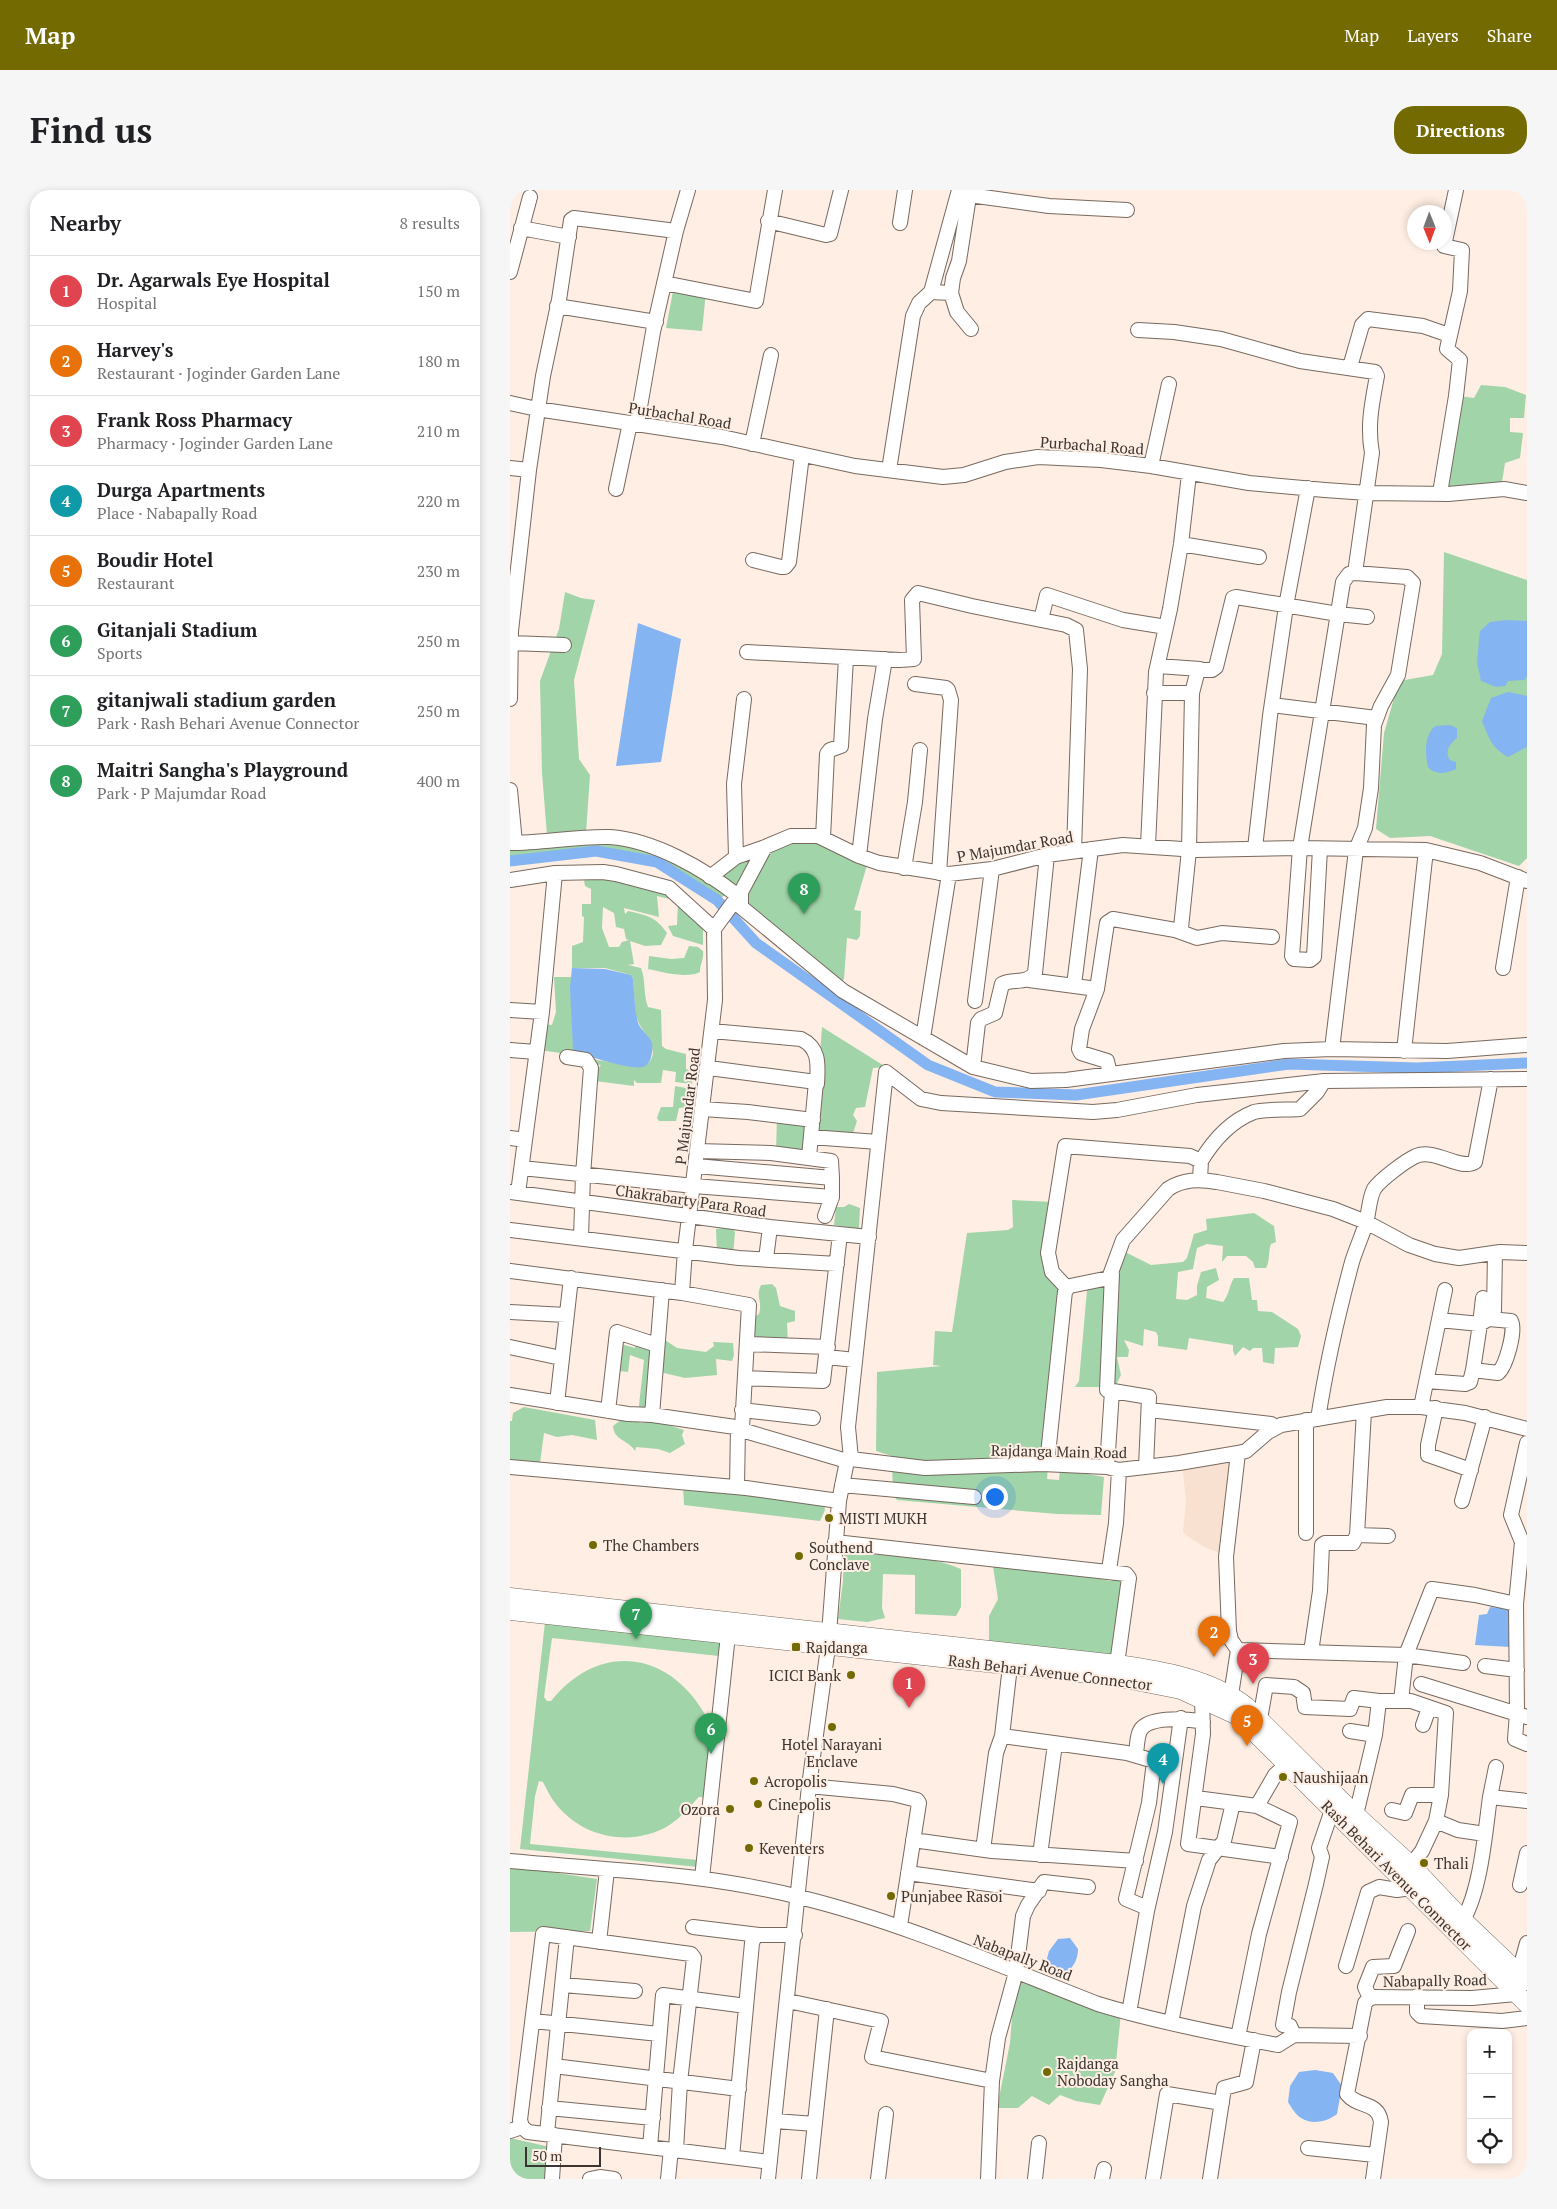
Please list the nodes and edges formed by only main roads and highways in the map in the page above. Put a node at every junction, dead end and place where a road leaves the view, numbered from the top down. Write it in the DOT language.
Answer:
graph roads {
  1 [pos="510,1597"];
  2 [pos="510,1611"];
  3 [pos="828,1639"];
  4 [pos="1228,1702"];
  5 [pos="1520,1984"];
  1 -- 3 [label="main road, Rash Behari Avenue Connector"];
  2 -- 3 [label="main road, Rash Behari Avenue Connector"];
  3 -- 4 [label="main road, Rash Behari Avenue Connector"];
  3 -- 4 [label="main road, Rash Behari Avenue Connector"];
  4 -- 5 [label="main road, Rash Behari Avenue Connector"];
  4 -- 5 [label="main road, Rash Behari Avenue Connector"];
}
